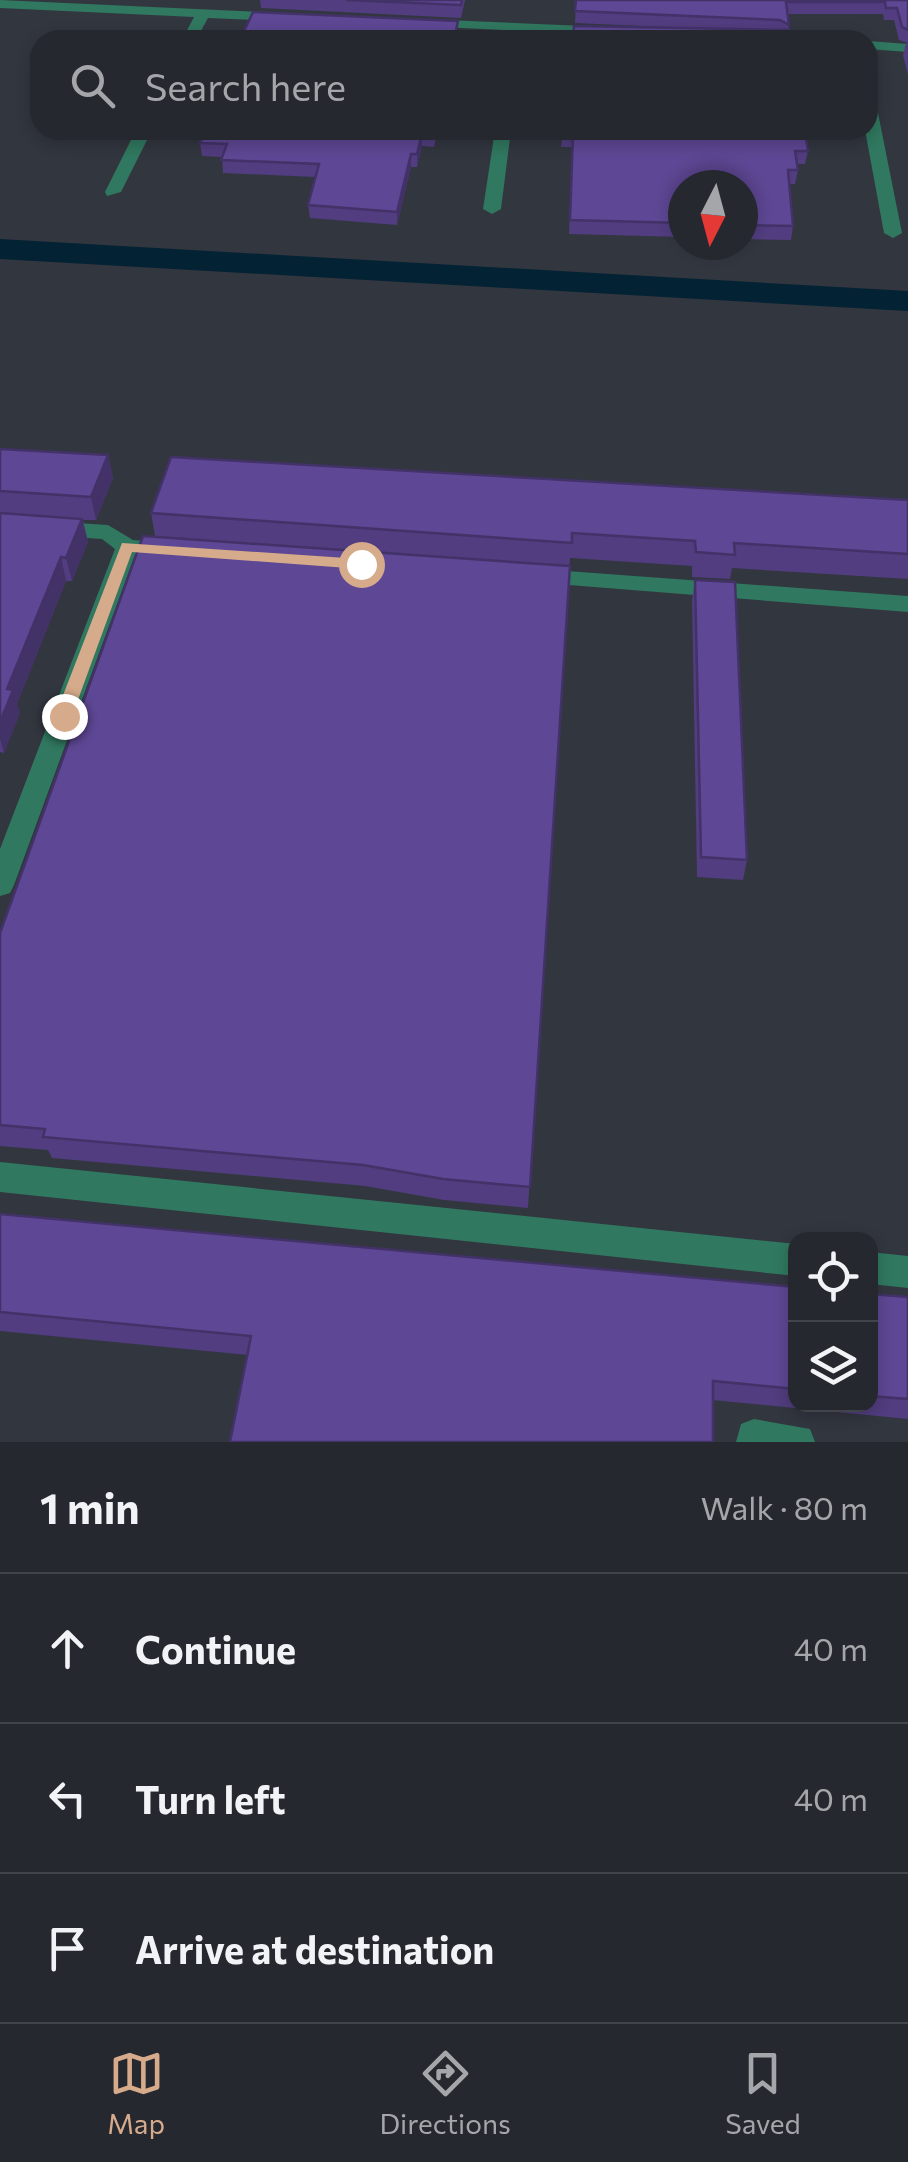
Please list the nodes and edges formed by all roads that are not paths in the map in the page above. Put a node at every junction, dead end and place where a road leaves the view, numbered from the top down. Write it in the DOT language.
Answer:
graph roads {
  1 [pos="0,4"];
  2 [pos="203,13"];
  3 [pos="301,17"];
  4 [pos="400,22"];
  5 [pos="194,30"];
  6 [pos="485,30"];
  7 [pos="878,46"];
  8 [pos="908,48"];
  9 [pos="139,140"];
  10 [pos="502,140"];
  11 [pos="875,140"];
  12 [pos="114,192"];
  13 [pos="492,209"];
  14 [pos="893,233"];
  15 [pos="0,524"];
  16 [pos="127,547"];
  17 [pos="186,551"];
  18 [pos="518,576"];
  19 [pos="908,604"];
  20 [pos="0,885"];
  21 [pos="0,1177"];
  22 [pos="788,1259"];
  23 [pos="878,1269"];
  24 [pos="908,1272"];
  25 [pos="754,1442"];
  26 [pos="797,1442"];
  1 -- 2 [label="street"];
  2 -- 3 [label="street"];
  2 -- 5 [label="street"];
  4 -- 6 [label="street"];
  7 -- 8 [label="street"];
  9 -- 12 [label="street"];
  10 -- 13 [label="street"];
  11 -- 14 [label="street"];
  15 -- 16 [label="street"];
  16 -- 17 [label="street"];
  16 -- 20 [label="street"];
  18 -- 19 [label="street"];
  21 -- 22 [label="street"];
  23 -- 24 [label="street"];
  25 -- 26 [label="street"];
}
